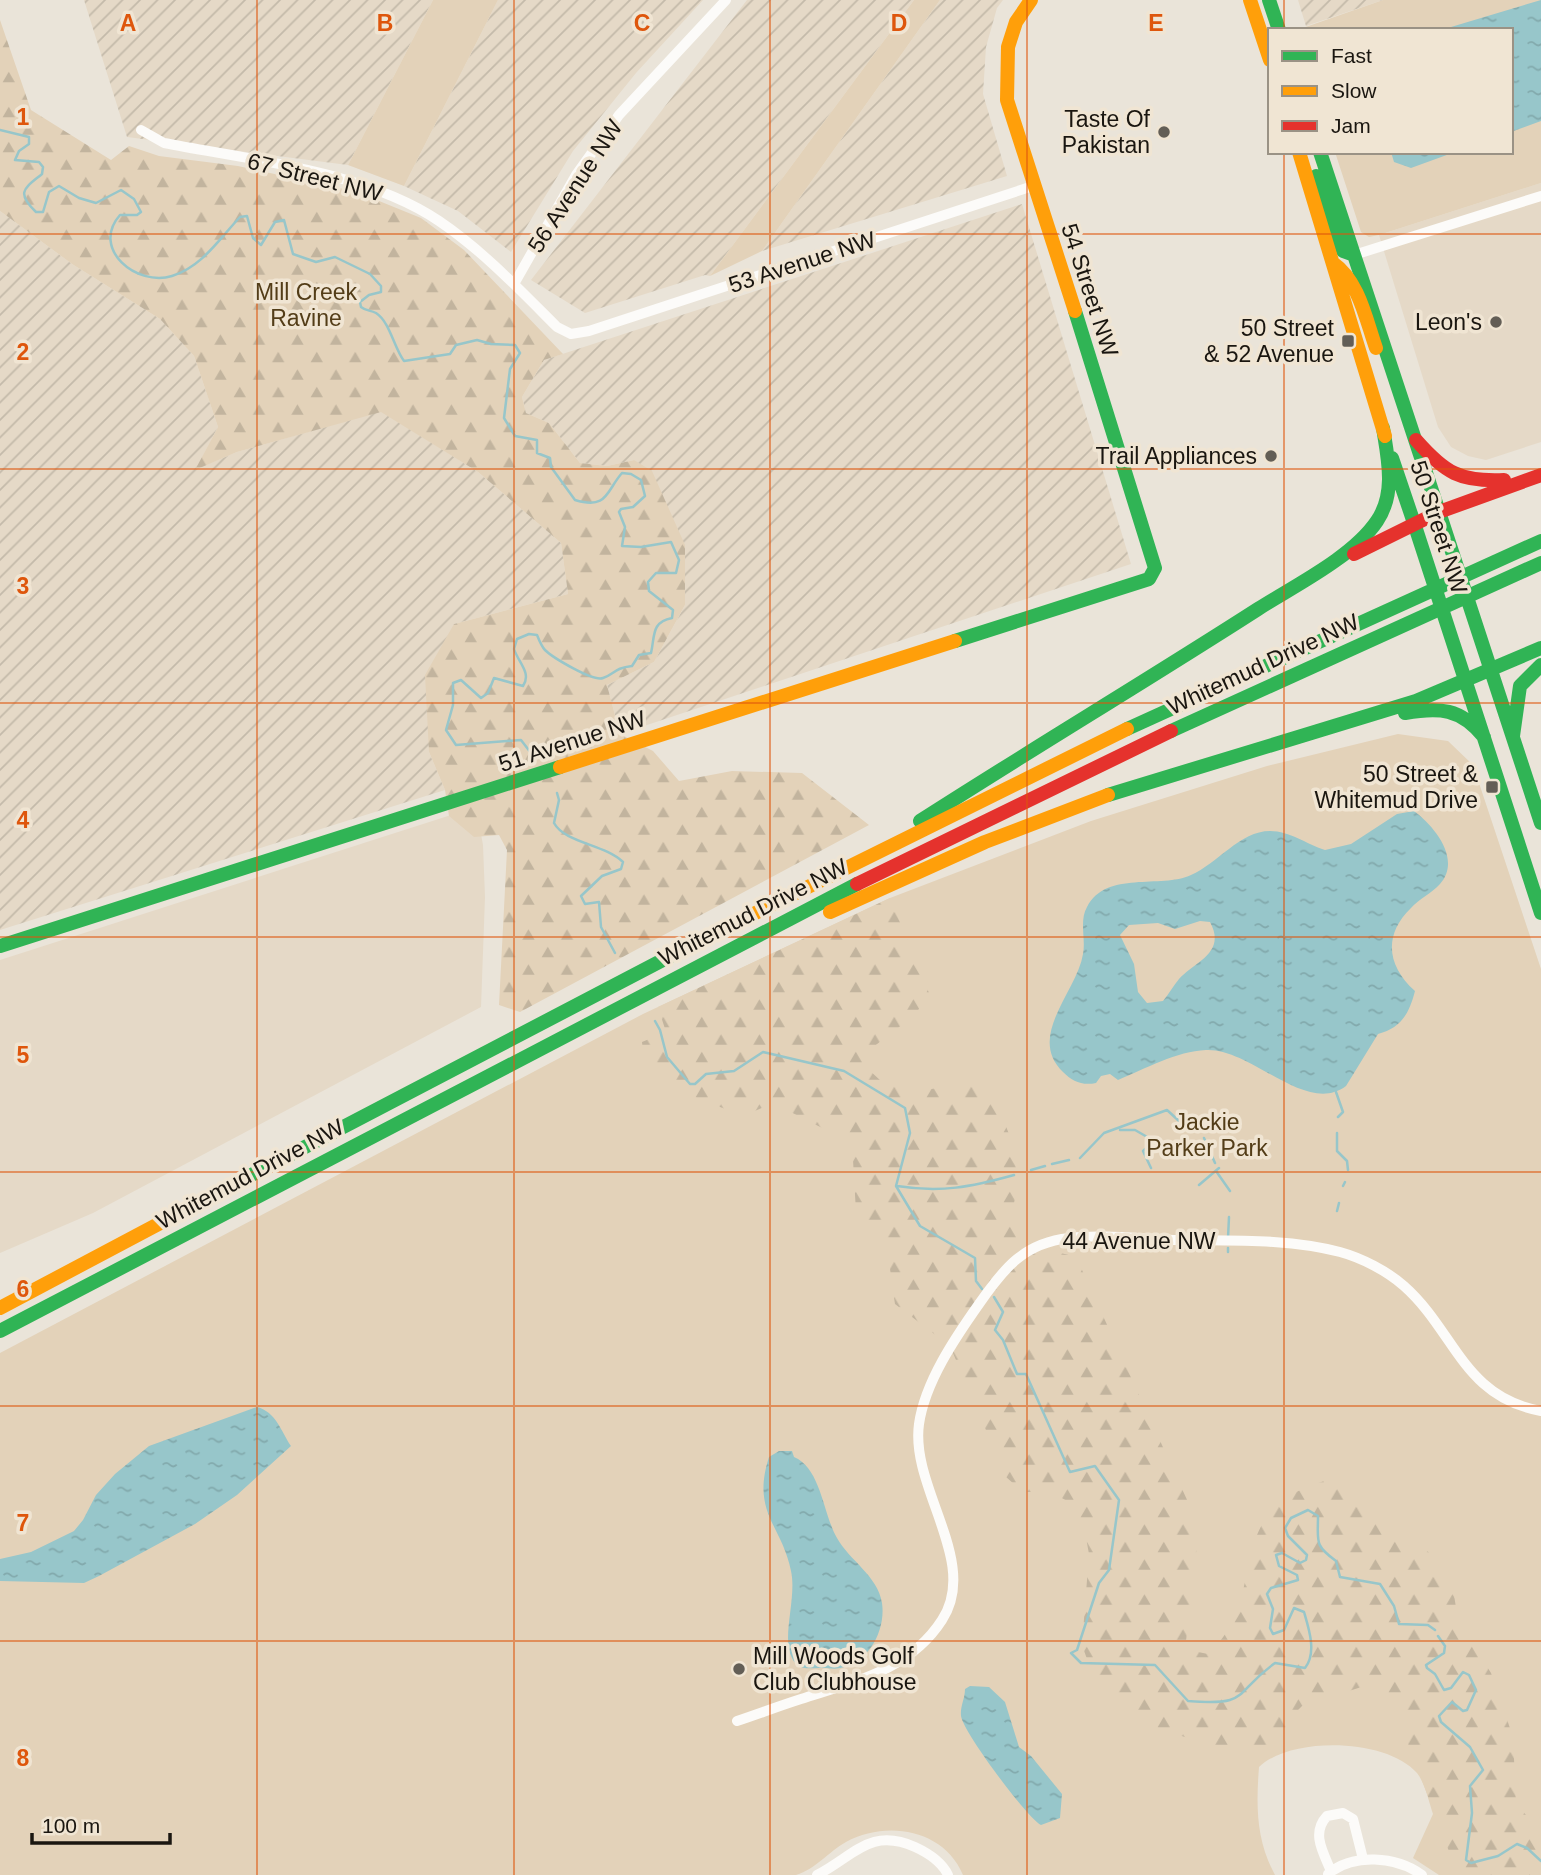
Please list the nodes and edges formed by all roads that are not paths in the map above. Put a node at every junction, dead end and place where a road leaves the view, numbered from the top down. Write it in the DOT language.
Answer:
graph roads {
  1 [pos="726,0"];
  2 [pos="1031,0"];
  3 [pos="1250,0"];
  4 [pos="1269,0"];
  5 [pos="1278,28"];
  6 [pos="1268,54"];
  7 [pos="141,130"];
  8 [pos="1300,154"];
  9 [pos="1308,154"];
  10 [pos="1321,154"];
  11 [pos="1033,186"];
  12 [pos="1541,196"];
  13 [pos="1354,255"];
  14 [pos="1333,263"];
  15 [pos="514,284"];
  16 [pos="571,334"];
  17 [pos="1400,392"];
  18 [pos="1382,428"];
  19 [pos="1416,440"];
  20 [pos="1538,476"];
  21 [pos="1439,512"];
  22 [pos="1414,523"];
  23 [pos="1541,541"];
  24 [pos="1541,563"];
  25 [pos="1154,572"];
  26 [pos="1304,579"];
  27 [pos="1541,648"];
  28 [pos="1541,665"];
  29 [pos="1491,671"];
  30 [pos="1465,682"];
  31 [pos="1353,720"];
  32 [pos="1513,736"];
  33 [pos="1484,737"];
  34 [pos="1541,823"];
  35 [pos="851,865"];
  36 [pos="1541,912"];
  37 [pos="0,946"];
  38 [pos="682,974"];
  39 [pos="0,1306"];
  40 [pos="32,1314"];
  41 [pos="0,1331"];
  42 [pos="0,1338"];
  43 [pos="1541,1411"];
  44 [pos="737,1721"];
  45 [pos="1363,1859"];
  46 [pos="1329,1873"];
  47 [pos="817,1875"];
  48 [pos="948,1875"];
  49 [pos="1422,1875"];
  1 -- 15 [label="street, 56 Avenue NW"];
  2 -- 11 [label="main road, 54 Street NW"];
  3 -- 6 [label="main road"];
  4 -- 5 [label="main road"];
  7 -- 15 [label="street, 67 Street NW"];
  8 -- 14 [label="main road, 50 Street NW"];
  9 -- 13 [label="main road"];
  10 -- 13 [label="main road, 50 Street NW"];
  11 -- 16 [label="street, 53 Avenue NW"];
  11 -- 25 [label="main road, 54 Street NW"];
  12 -- 13 [label="street"];
  13 -- 17 [label="main road, 50 Street NW"];
  14 -- 17 [label="main road"];
  14 -- 18 [label="main road, 50 Street NW"];
  15 -- 16 [label="street, 67 Street NW"];
  17 -- 19 [label="main road, 50 Street NW"];
  18 -- 22 [label="main road, 50 Street NW"];
  18 -- 26 [label="main road"];
  19 -- 20 [label="main road"];
  19 -- 21 [label="main road, 50 Street NW"];
  20 -- 21 [label="main road"];
  21 -- 22 [label="main road"];
  21 -- 29 [label="main road, 50 Street NW"];
  22 -- 26 [label="main road"];
  22 -- 30 [label="main road, 50 Street NW"];
  23 -- 35 [label="main road, Whitemud Drive NW"];
  24 -- 38 [label="main road, Whitemud Drive NW"];
  25 -- 37 [label="main road, 51 Avenue NW"];
  26 -- 35 [label="main road"];
  27 -- 29 [label="main road"];
  28 -- 32 [label="main road"];
  29 -- 30 [label="main road"];
  29 -- 32 [label="main road, 50 Street NW"];
  30 -- 31 [label="main road"];
  30 -- 33 [label="main road, 50 Street NW"];
  31 -- 33 [label="main road"];
  31 -- 38 [label="main road"];
  32 -- 34 [label="main road, 50 Street NW"];
  33 -- 36 [label="main road, 50 Street NW"];
  35 -- 39 [label="main road, Whitemud Drive NW"];
  38 -- 40 [label="main road, Whitemud Drive NW"];
  40 -- 41 [label="main road, Whitemud Drive NW"];
  40 -- 42 [label="main road"];
  43 -- 44 [label="street, 44 Avenue NW"];
  45 -- 46 [label="street"];
  45 -- 46 [label="street"];
  45 -- 49 [label="street"];
  47 -- 48 [label="street"];
}
